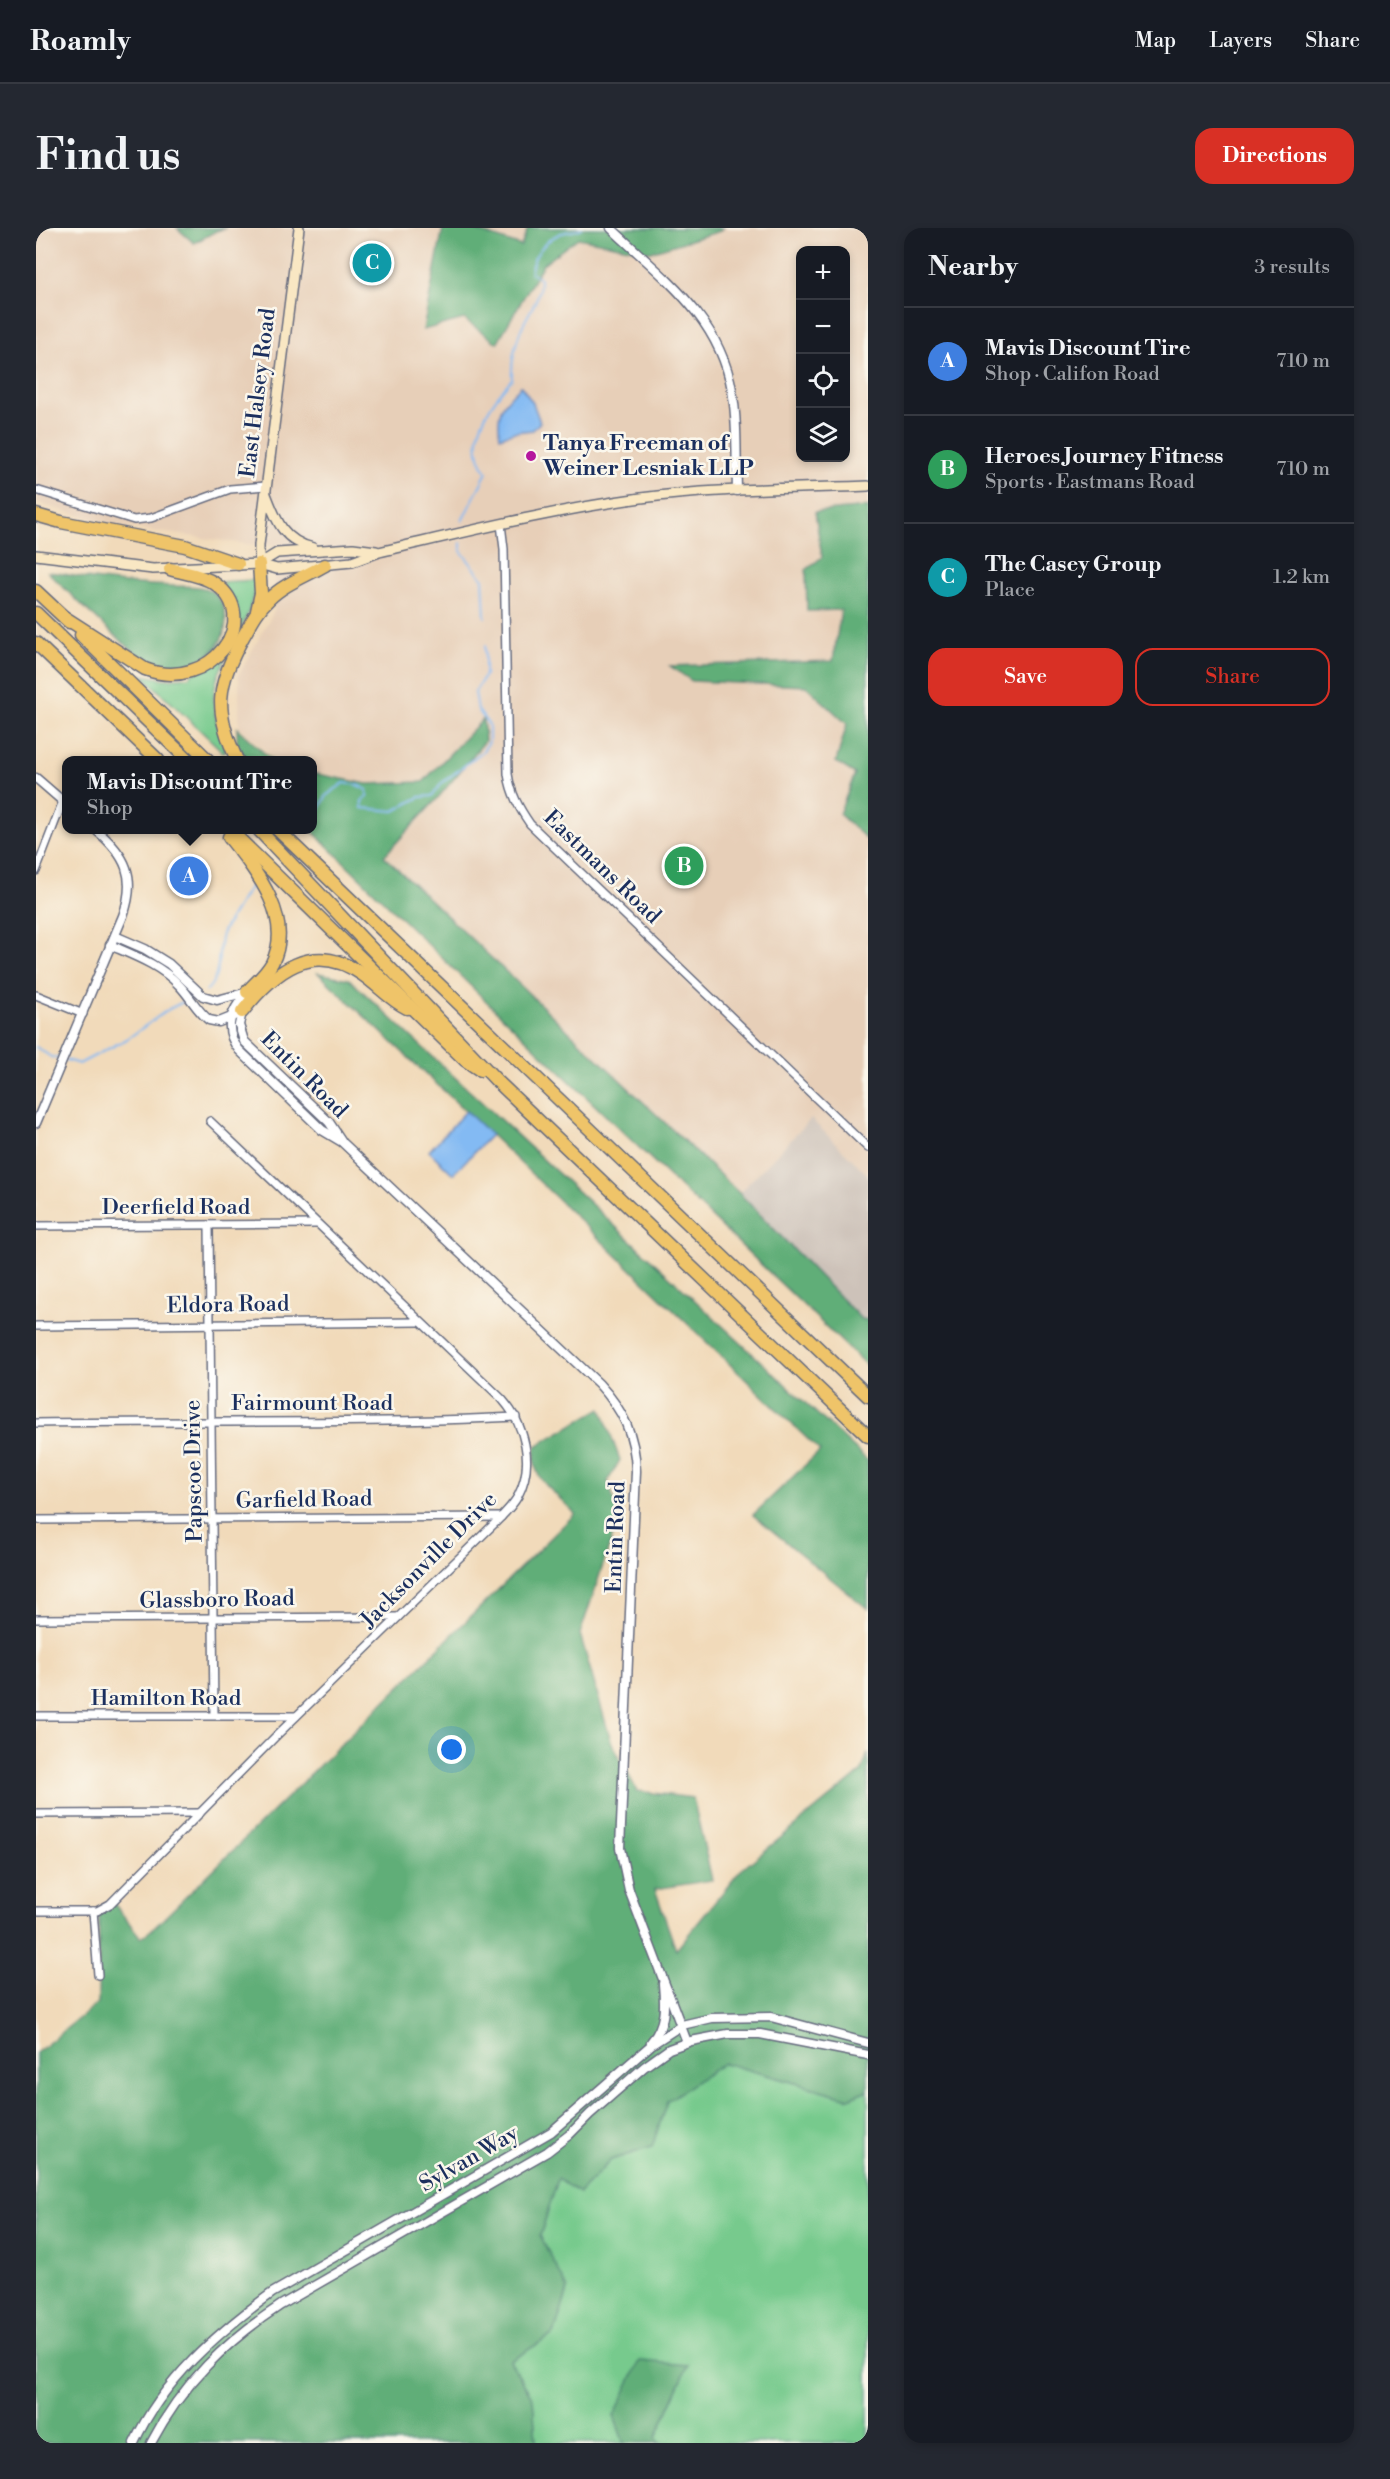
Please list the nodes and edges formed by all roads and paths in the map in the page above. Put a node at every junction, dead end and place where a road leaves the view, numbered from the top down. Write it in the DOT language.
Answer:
graph roads {
  1 [pos="299,228"];
  2 [pos="611,228"];
  3 [pos="866,487"];
  4 [pos="266,489"];
  5 [pos="36,490"];
  6 [pos="737,491"];
  7 [pos="36,515"];
  8 [pos="501,524"];
  9 [pos="321,550"];
  10 [pos="379,552"];
  11 [pos="36,555"];
  12 [pos="238,564"];
  13 [pos="259,564"];
  14 [pos="325,565"];
  15 [pos="170,569"];
  16 [pos="36,591"];
  17 [pos="257,612"];
  18 [pos="36,613"];
  19 [pos="64,617"];
  20 [pos="36,643"];
  21 [pos="154,756"];
  22 [pos="184,756"];
  23 [pos="204,756"];
  24 [pos="235,756"];
  25 [pos="36,778"];
  26 [pos="62,800"];
  27 [pos="62,807"];
  28 [pos="100,834"];
  29 [pos="225,834"];
  30 [pos="234,834"];
  31 [pos="263,834"];
  32 [pos="283,834"];
  33 [pos="36,872"];
  34 [pos="114,936"];
  35 [pos="110,945"];
  36 [pos="247,992"];
  37 [pos="36,995"];
  38 [pos="242,1012"];
  39 [pos="417,1012"];
  40 [pos="83,1014"];
  41 [pos="230,1018"];
  42 [pos="496,1080"];
  43 [pos="39,1106"];
  44 [pos="210,1121"];
  45 [pos="36,1123"];
  46 [pos="342,1142"];
  47 [pos="868,1148"];
  48 [pos="317,1224"];
  49 [pos="36,1226"];
  50 [pos="209,1226"];
  51 [pos="421,1322"];
  52 [pos="210,1323"];
  53 [pos="36,1326"];
  54 [pos="868,1396"];
  55 [pos="516,1418"];
  56 [pos="211,1421"];
  57 [pos="36,1423"];
  58 [pos="868,1436"];
  59 [pos="501,1517"];
  60 [pos="212,1518"];
  61 [pos="36,1520"];
  62 [pos="398,1617"];
  63 [pos="213,1618"];
  64 [pos="36,1619"];
  65 [pos="213,1715"];
  66 [pos="36,1716"];
  67 [pos="296,1716"];
  68 [pos="200,1813"];
  69 [pos="36,1814"];
  70 [pos="36,1911"];
  71 [pos="93,1911"];
  72 [pos="98,1975"];
  73 [pos="662,1975"];
  74 [pos="682,2025"];
  75 [pos="687,2042"];
  76 [pos="868,2043"];
  77 [pos="644,2050"];
  78 [pos="868,2055"];
  79 [pos="134,2443"];
  80 [pos="151,2443"];
  1 -- 4 [label="main road, East Halsey Road"];
  2 -- 6 [label="street"];
  3 -- 6 [label="main road"];
  4 -- 5 [label="street"];
  4 -- 9 [label="main road"];
  4 -- 13 [label="main road, East Halsey Road"];
  6 -- 8 [label="main road"];
  7 -- 12 [label="highway"];
  8 -- 10 [label="main road"];
  8 -- 47 [label="street, Eastmans Road"];
  9 -- 10 [label="main road"];
  9 -- 13 [label="main road"];
  10 -- 14 [label="main road"];
  11 -- 15 [label="main road"];
  12 -- 13 [label="main road"];
  12 -- 15 [label="main road"];
  13 -- 14 [label="main road"];
  13 -- 17 [label="highway"];
  14 -- 17 [label="highway"];
  15 -- 19 [label="highway"];
  16 -- 19 [label="highway"];
  17 -- 24 [label="highway"];
  18 -- 22 [label="highway"];
  19 -- 23 [label="highway"];
  20 -- 21 [label="highway"];
  25 -- 26 [label="street"];
  27 -- 33 [label="street"];
  28 -- 34 [label="street"];
  29 -- 36 [label="highway"];
  30 -- 39 [label="highway"];
  31 -- 42 [label="highway"];
  32 -- 54 [label="highway"];
  34 -- 35 [label="street"];
  34 -- 36 [label="street"];
  35 -- 40 [label="street"];
  35 -- 41 [label="street"];
  36 -- 41 [label="street"];
  37 -- 40 [label="street"];
  38 -- 39 [label="highway"];
  38 -- 41 [label="street, Entin Road"];
  38 -- 46 [label="street, Entin Road"];
  39 -- 42 [label="highway"];
  40 -- 43 [label="street"];
  41 -- 46 [label="street, Entin Road"];
  42 -- 58 [label="highway"];
  43 -- 45 [label="street"];
  44 -- 48 [label="street, Jacksonville Drive"];
  46 -- 73 [label="street, Entin Road"];
  48 -- 50 [label="street, Deerfield Road"];
  48 -- 51 [label="street, Jacksonville Drive"];
  49 -- 50 [label="street, Deerfield Road"];
  50 -- 52 [label="street, Papscoe Drive"];
  51 -- 52 [label="street, Eldora Road"];
  51 -- 55 [label="street, Jacksonville Drive"];
  52 -- 53 [label="street, Eldora Road"];
  52 -- 56 [label="street, Papscoe Drive"];
  55 -- 56 [label="street, Fairmount Road"];
  55 -- 59 [label="street, Jacksonville Drive"];
  56 -- 57 [label="street, Fairmount Road"];
  56 -- 60 [label="street, Papscoe Drive"];
  59 -- 60 [label="street, Garfield Road"];
  59 -- 62 [label="street, Jacksonville Drive"];
  60 -- 61 [label="street, Garfield Road"];
  60 -- 63 [label="street, Papscoe Drive"];
  62 -- 63 [label="street, Glassboro Road"];
  62 -- 67 [label="street, Jacksonville Drive"];
  63 -- 64 [label="street, Glassboro Road"];
  63 -- 65 [label="street, Papscoe Drive"];
  65 -- 66 [label="street, Hamilton Road"];
  65 -- 67 [label="street, Hamilton Road"];
  67 -- 68 [label="street, Jacksonville Drive"];
  68 -- 69 [label="street"];
  68 -- 71 [label="street, Jacksonville Drive"];
  70 -- 71 [label="street"];
  71 -- 72 [label="street"];
  73 -- 74 [label="street, Entin Road"];
  73 -- 77 [label="street"];
  74 -- 75 [label="street, Entin Road"];
  74 -- 76 [label="street, Sylvan Way"];
  74 -- 77 [label="street, Sylvan Way"];
  75 -- 78 [label="street, Sylvan Way"];
  75 -- 80 [label="street, Sylvan Way"];
  77 -- 79 [label="street, Sylvan Way"];
}
